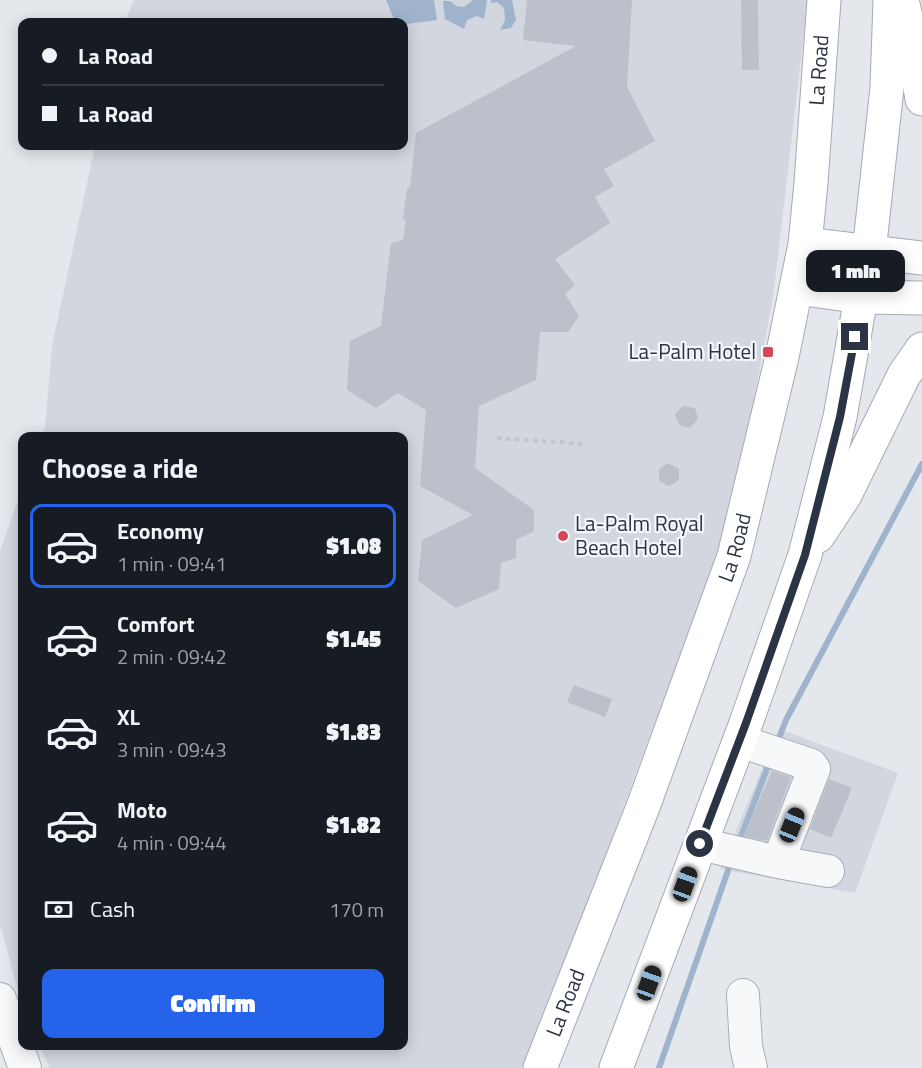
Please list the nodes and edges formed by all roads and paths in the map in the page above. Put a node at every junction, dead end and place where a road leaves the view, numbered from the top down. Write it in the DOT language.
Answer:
graph roads {
  1 [pos="824,0"];
  2 [pos="890,0"];
  3 [pos="902,0"];
  4 [pos="922,95"];
  5 [pos="805,244"];
  6 [pos="869,252"];
  7 [pos="922,258"];
  8 [pos="797,288"];
  9 [pos="862,297"];
  10 [pos="922,298"];
  11 [pos="922,349"];
  12 [pos="497,438"];
  13 [pos="585,444"];
  14 [pos="805,555"];
  15 [pos="763,748"];
  16 [pos="723,850"];
  17 [pos="777,862"];
  18 [pos="828,871"];
  19 [pos="742,995"];
  20 [pos="0,999"];
  21 [pos="18,1049"];
  22 [pos="18,1050"];
  23 [pos="25,1068"];
  24 [pos="540,1068"];
  25 [pos="616,1068"];
  26 [pos="751,1068"];
  1 -- 5 [label="main road, La Road"];
  2 -- 6 [label="main road"];
  3 -- 4 [label="main road"];
  5 -- 6 [label="main road"];
  5 -- 8 [label="main road, La Road"];
  6 -- 7 [label="main road"];
  6 -- 9 [label="main road"];
  8 -- 9 [label="main road"];
  8 -- 24 [label="main road, La Road"];
  9 -- 10 [label="main road"];
  9 -- 14 [label="main road"];
  11 -- 14 [label="main road"];
  12 -- 13 [label="path"];
  14 -- 15 [label="main road"];
  15 -- 16 [label="main road"];
  15 -- 17 [label="lane"];
  16 -- 17 [label="lane"];
  16 -- 25 [label="main road"];
  17 -- 18 [label="lane"];
  19 -- 26 [label="lane"];
  20 -- 21 [label="lane"];
  22 -- 23 [label="lane"];
}
